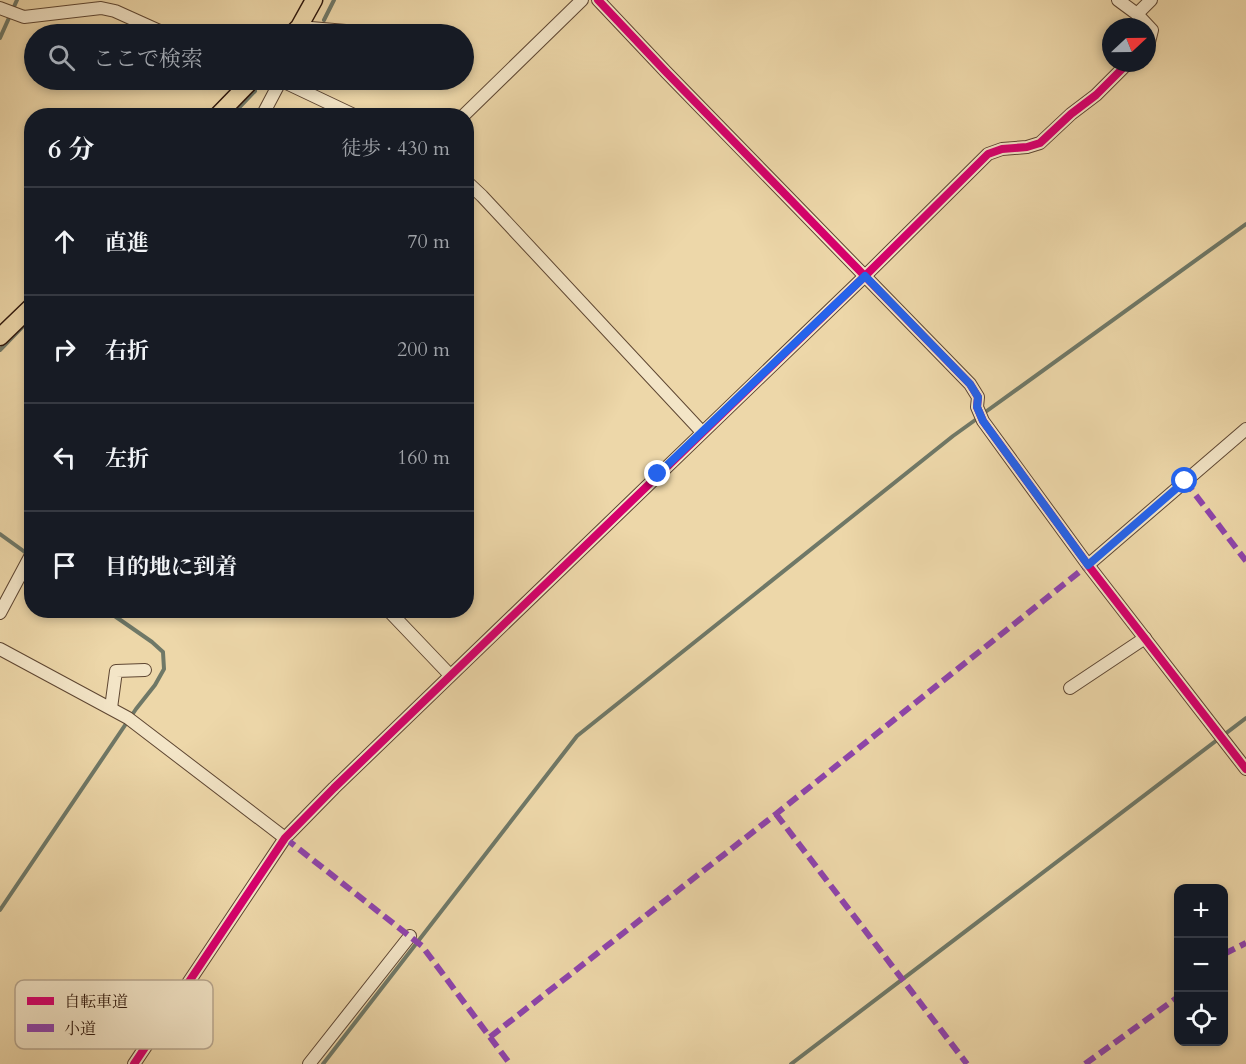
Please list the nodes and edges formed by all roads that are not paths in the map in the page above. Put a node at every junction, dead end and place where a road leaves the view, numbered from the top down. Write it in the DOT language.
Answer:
graph roads {
  1 [pos="314,0"];
  2 [pos="582,0"];
  3 [pos="598,0"];
  4 [pos="1118,0"];
  5 [pos="1151,0"];
  6 [pos="0,8"];
  7 [pos="1137,14"];
  8 [pos="1141,18"];
  9 [pos="144,24"];
  10 [pos="300,24"];
  11 [pos="1119,72"];
  12 [pos="243,90"];
  13 [pos="275,90"];
  14 [pos="301,90"];
  15 [pos="226,108"];
  16 [pos="266,108"];
  17 [pos="339,108"];
  18 [pos="471,108"];
  19 [pos="474,188"];
  20 [pos="865,276"];
  21 [pos="24,314"];
  22 [pos="0,337"];
  23 [pos="1246,429"];
  24 [pos="702,432"];
  25 [pos="1088,565"];
  26 [pos="24,568"];
  27 [pos="0,613"];
  28 [pos="396,618"];
  29 [pos="1145,638"];
  30 [pos="0,649"];
  31 [pos="145,670"];
  32 [pos="450,675"];
  33 [pos="1070,688"];
  34 [pos="111,708"];
  35 [pos="1246,769"];
  36 [pos="285,838"];
  37 [pos="410,936"];
  38 [pos="190,980"];
  39 [pos="144,1049"];
  40 [pos="134,1064"];
  41 [pos="309,1064"];
  1 -- 10 [label="main road"];
  2 -- 18 [label="street"];
  3 -- 20 [label="street"];
  4 -- 7 [label="street"];
  5 -- 7 [label="street"];
  6 -- 9 [label="street"];
  7 -- 8 [label="street"];
  11 -- 20 [label="street"];
  12 -- 15 [label="main road"];
  13 -- 16 [label="street"];
  14 -- 17 [label="street"];
  19 -- 24 [label="street"];
  20 -- 24 [label="street"];
  20 -- 25 [label="street"];
  21 -- 22 [label="main road"];
  23 -- 25 [label="street"];
  24 -- 32 [label="street"];
  25 -- 29 [label="street"];
  26 -- 27 [label="street"];
  28 -- 32 [label="street"];
  29 -- 33 [label="street"];
  29 -- 35 [label="street"];
  30 -- 34 [label="street"];
  31 -- 34 [label="street"];
  32 -- 36 [label="street"];
  34 -- 36 [label="street"];
  36 -- 38 [label="street"];
  37 -- 41 [label="street"];
  39 -- 40 [label="street"];
}
